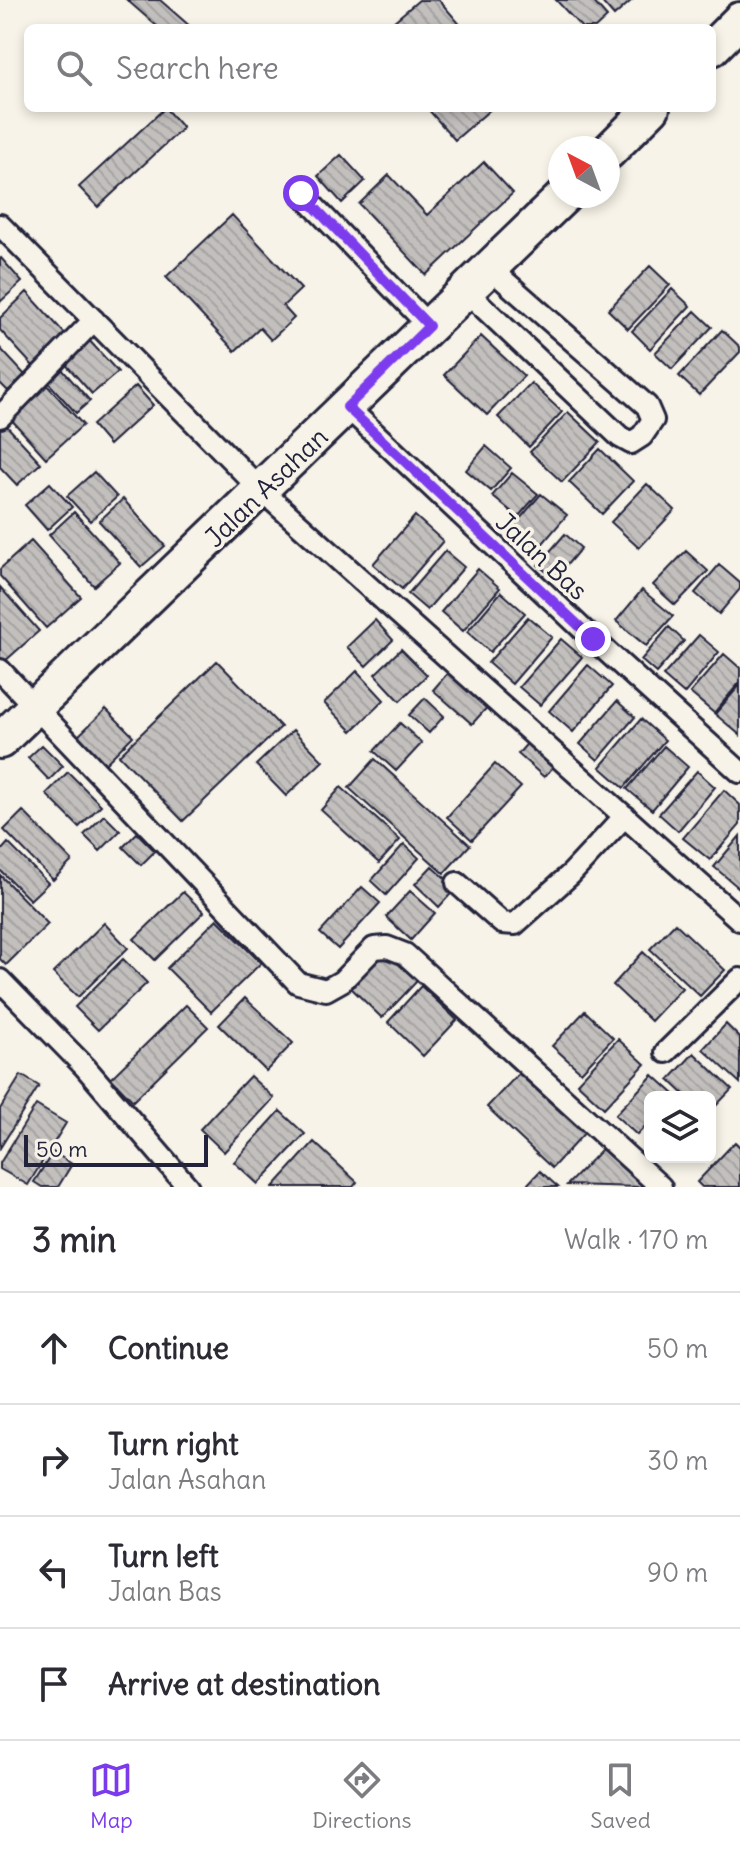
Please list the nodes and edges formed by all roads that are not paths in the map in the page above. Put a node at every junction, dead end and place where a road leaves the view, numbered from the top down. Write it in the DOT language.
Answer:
graph roads {
  1 [pos="740,20"];
  2 [pos="716,44"];
  3 [pos="648,112"];
  4 [pos="620,140"];
  5 [pos="301,193"];
  6 [pos="552,208"];
  7 [pos="0,225"];
  8 [pos="478,280"];
  9 [pos="94,320"];
  10 [pos="429,326"];
  11 [pos="557,328"];
  12 [pos="530,352"];
  13 [pos="347,407"];
  14 [pos="0,417"];
  15 [pos="262,491"];
  16 [pos="0,670"];
  17 [pos="32,707"];
  18 [pos="0,741"];
  19 [pos="740,772"];
  20 [pos="625,816"];
  21 [pos="457,883"];
  22 [pos="740,920"];
  23 [pos="740,979"];
  24 [pos="0,980"];
  25 [pos="666,1052"];
  26 [pos="188,1187"];
  27 [pos="661,1187"];
  1 -- 2 [label="main road"];
  3 -- 4 [label="main road"];
  5 -- 10 [label="street"];
  6 -- 8 [label="main road, Jalan Asahan"];
  7 -- 9 [label="street"];
  8 -- 10 [label="main road, Jalan Asahan"];
  8 -- 11 [label="street"];
  8 -- 12 [label="street"];
  9 -- 14 [label="street"];
  9 -- 15 [label="street"];
  10 -- 13 [label="main road, Jalan Asahan"];
  11 -- 12 [label="street"];
  11 -- 12 [label="street"];
  13 -- 15 [label="main road, Jalan Asahan"];
  13 -- 19 [label="street, Jalan Bas"];
  15 -- 17 [label="main road, Jalan Asahan"];
  15 -- 20 [label="street"];
  16 -- 17 [label="street"];
  17 -- 18 [label="main road, Jalan Asahan"];
  17 -- 27 [label="street"];
  20 -- 21 [label="street"];
  20 -- 22 [label="street"];
  23 -- 25 [label="street"];
  24 -- 26 [label="street"];
}
